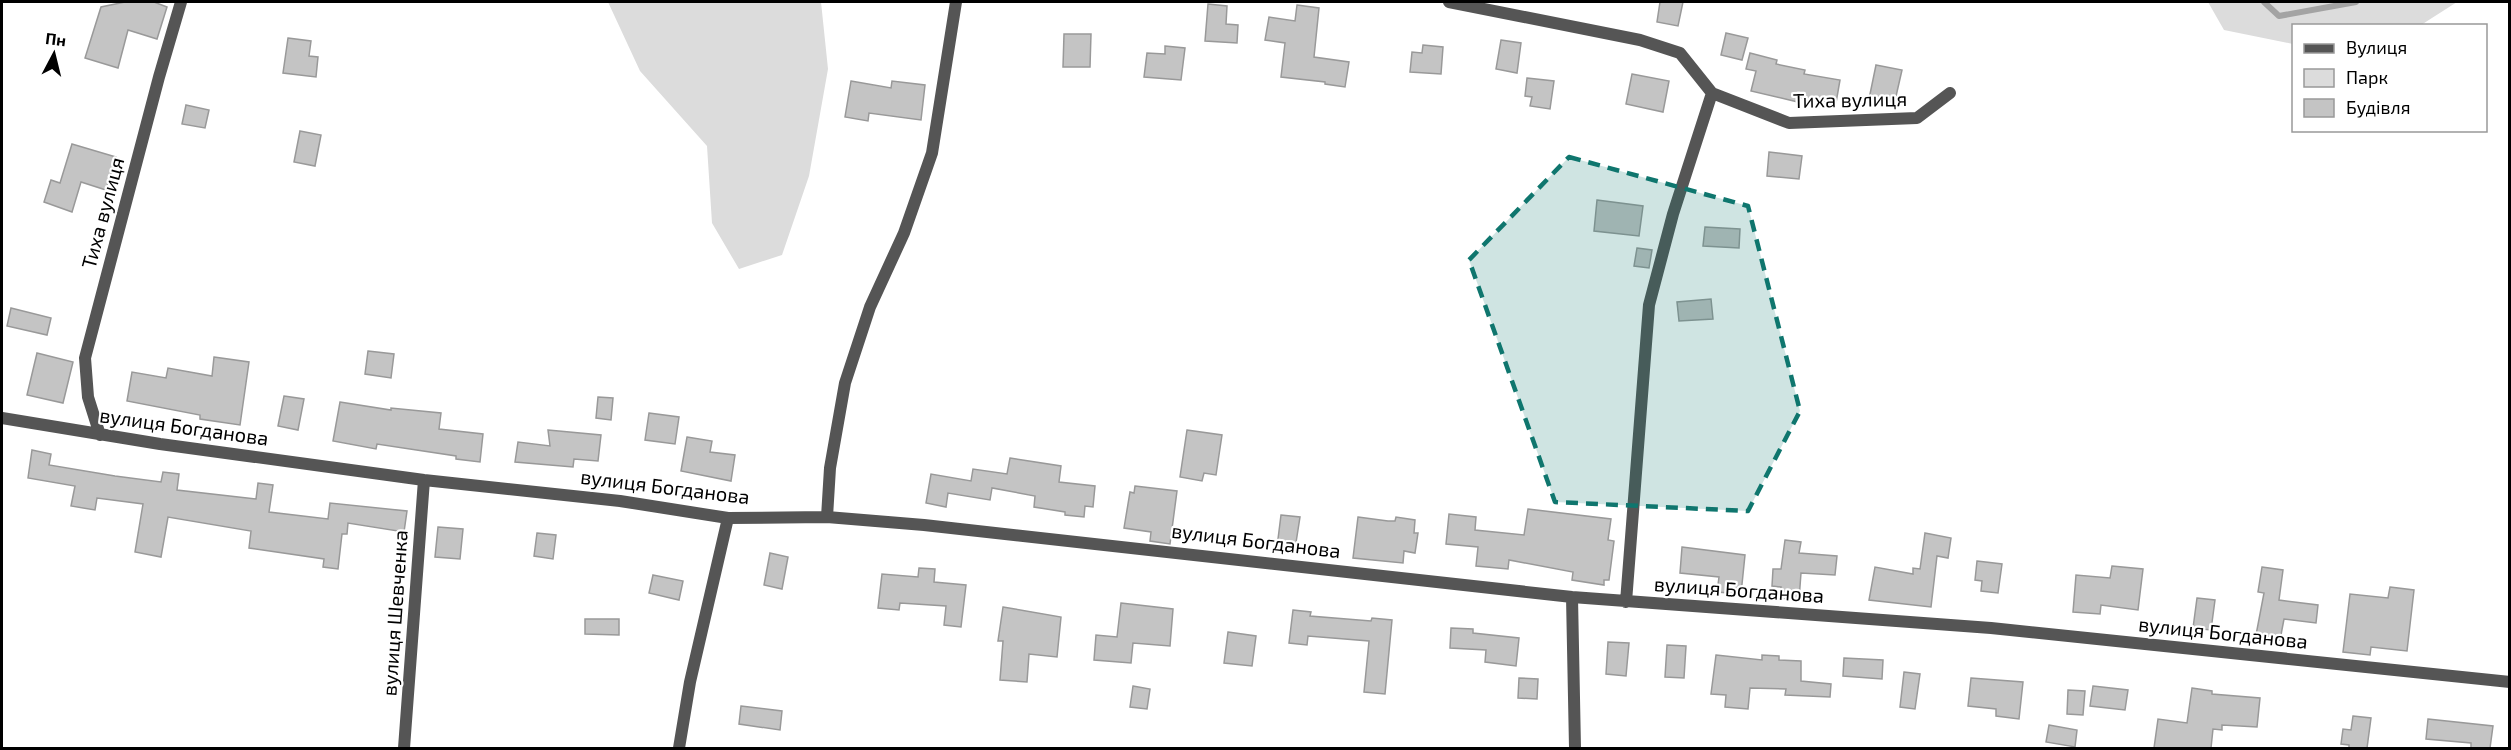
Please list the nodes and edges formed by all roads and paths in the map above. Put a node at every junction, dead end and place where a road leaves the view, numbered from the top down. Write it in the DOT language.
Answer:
graph roads {
  1 [pos="182,2"];
  2 [pos="956,2"];
  3 [pos="1449,2"];
  4 [pos="1712,93"];
  5 [pos="1950,93"];
  6 [pos="2,418"];
  7 [pos="100,435"];
  8 [pos="424,480"];
  9 [pos="827,517"];
  10 [pos="728,518"];
  11 [pos="1572,597"];
  12 [pos="1626,602"];
  13 [pos="2510,682"];
  14 [pos="404,748"];
  15 [pos="680,748"];
  16 [pos="1575,748"];
  1 -- 7 [label="street, Тиха вулиця"];
  2 -- 9 [label="street"];
  3 -- 4 [label="street"];
  4 -- 5 [label="street, Тиха вулиця"];
  4 -- 12 [label="street"];
  6 -- 7 [label="street, вулиця Богданова"];
  7 -- 8 [label="street, вулиця Богданова"];
  8 -- 10 [label="street, вулиця Богданова"];
  8 -- 14 [label="street, вулиця Шевченка"];
  9 -- 10 [label="street, вулиця Богданова"];
  9 -- 11 [label="street, вулиця Богданова"];
  10 -- 15 [label="street"];
  11 -- 12 [label="street, вулиця Богданова"];
  11 -- 16 [label="street"];
  12 -- 13 [label="street, вулиця Богданова"];
}
